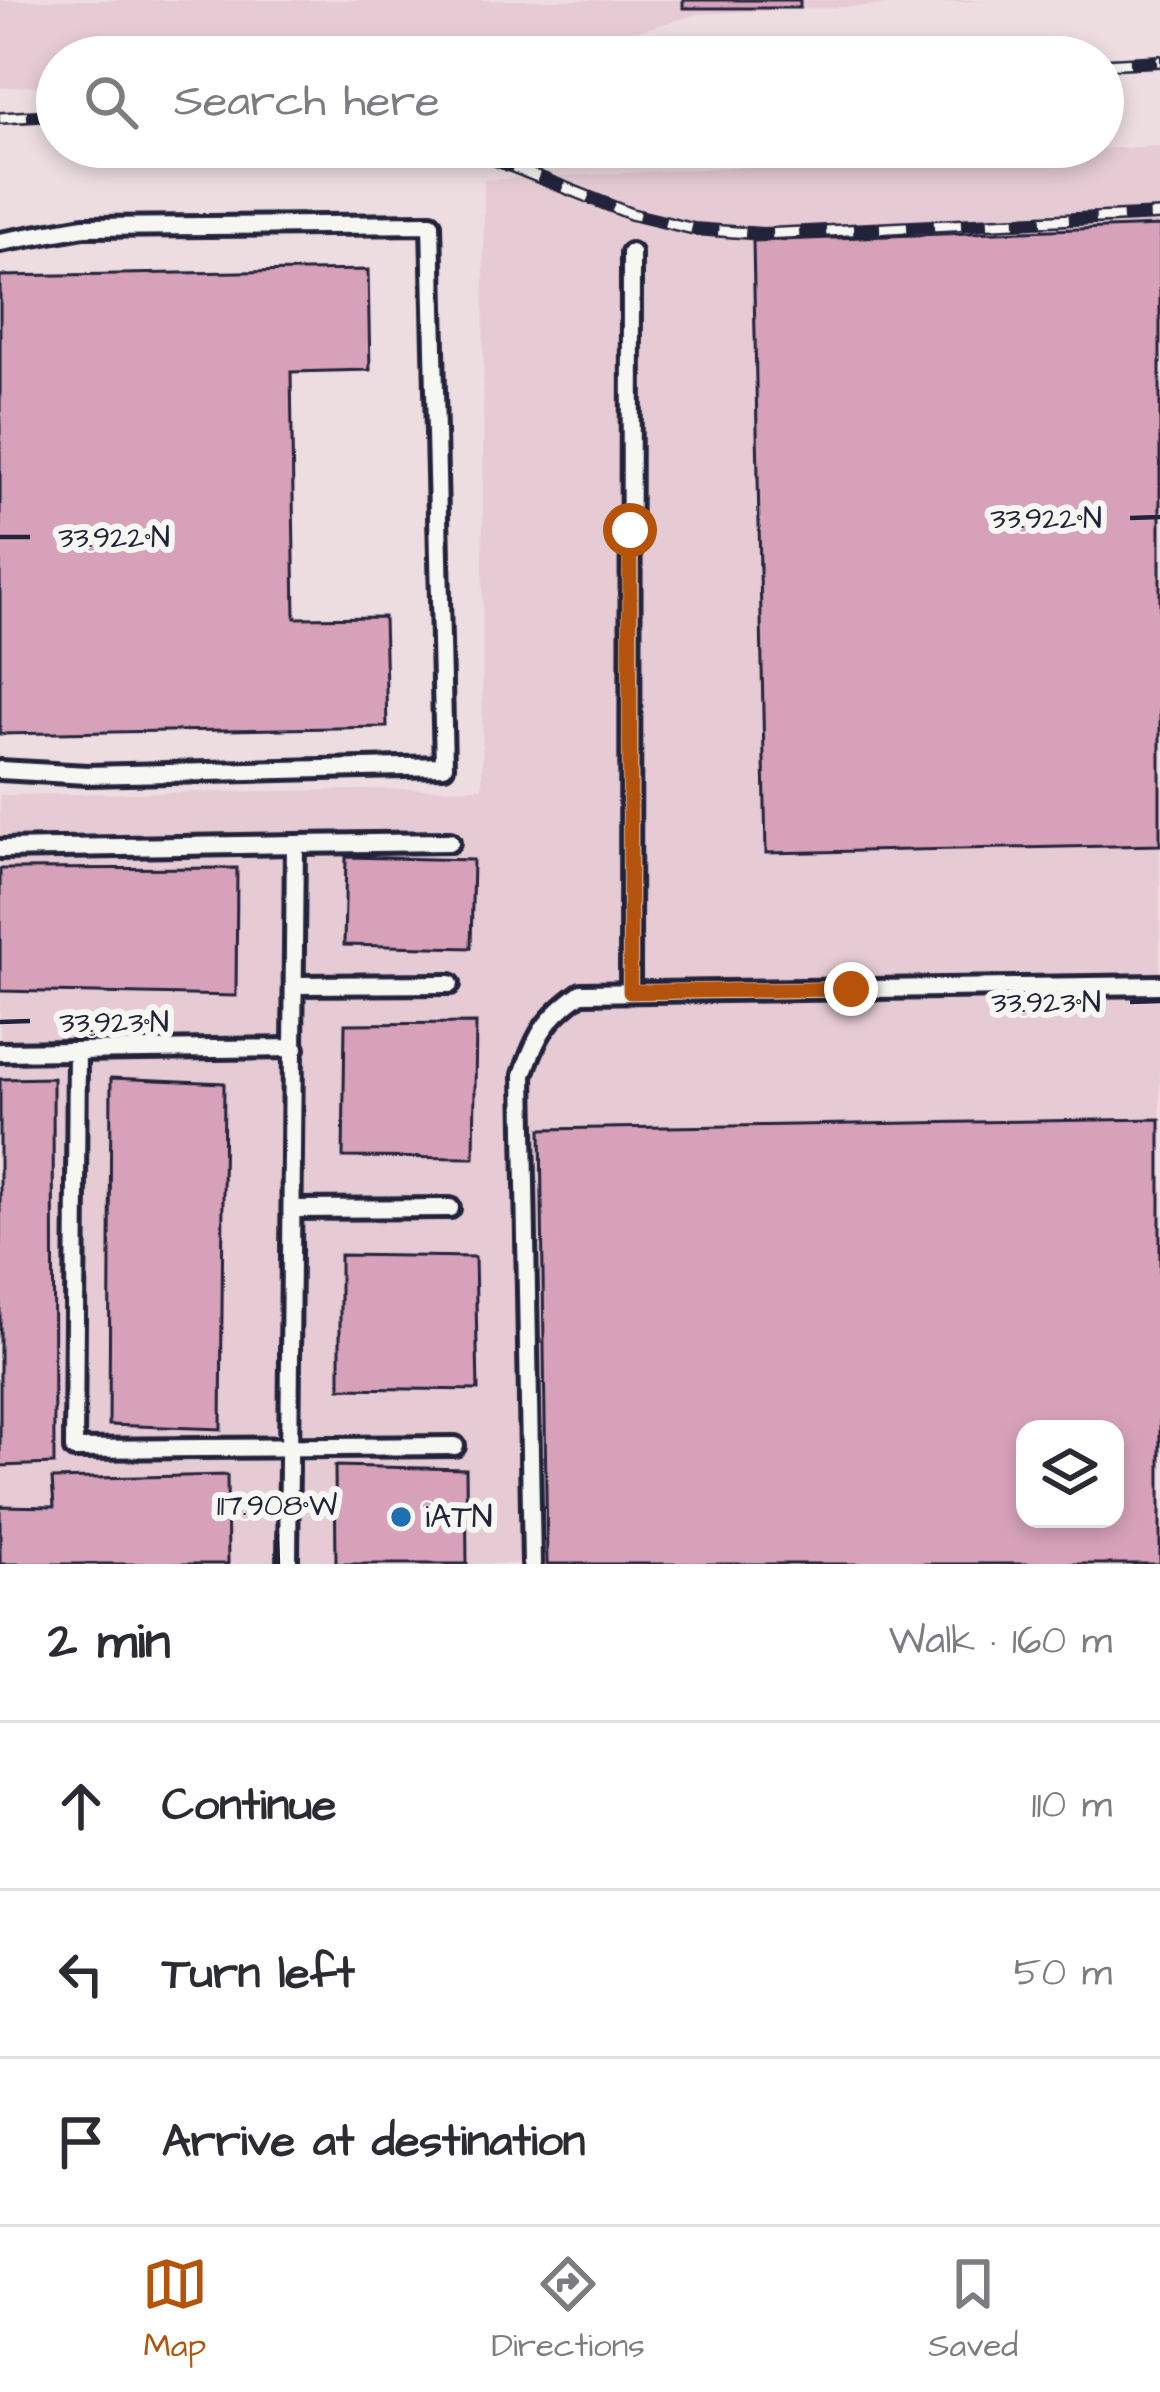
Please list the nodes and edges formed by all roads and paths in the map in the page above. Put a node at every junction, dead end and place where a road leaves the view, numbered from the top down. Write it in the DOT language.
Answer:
graph roads {
  1 [pos="0,242"];
  2 [pos="631,253"];
  3 [pos="0,770"];
  4 [pos="450,842"];
  5 [pos="295,844"];
  6 [pos="0,849"];
  7 [pos="450,984"];
  8 [pos="295,985"];
  9 [pos="1160,985"];
  10 [pos="630,992"];
  11 [pos="295,1048"];
  12 [pos="77,1051"];
  13 [pos="0,1052"];
  14 [pos="450,1208"];
  15 [pos="293,1209"];
  16 [pos="455,1446"];
  17 [pos="290,1448"];
  18 [pos="288,1564"];
  19 [pos="532,1564"];
  1 -- 3 [label="lane"];
  2 -- 10 [label="lane"];
  4 -- 5 [label="lane"];
  5 -- 6 [label="lane"];
  5 -- 8 [label="lane"];
  7 -- 8 [label="lane"];
  8 -- 11 [label="lane"];
  9 -- 10 [label="lane"];
  10 -- 19 [label="lane"];
  11 -- 12 [label="lane"];
  11 -- 15 [label="lane"];
  12 -- 13 [label="lane"];
  12 -- 17 [label="lane"];
  14 -- 15 [label="lane"];
  15 -- 17 [label="lane"];
  16 -- 17 [label="lane"];
  17 -- 18 [label="lane"];
}
